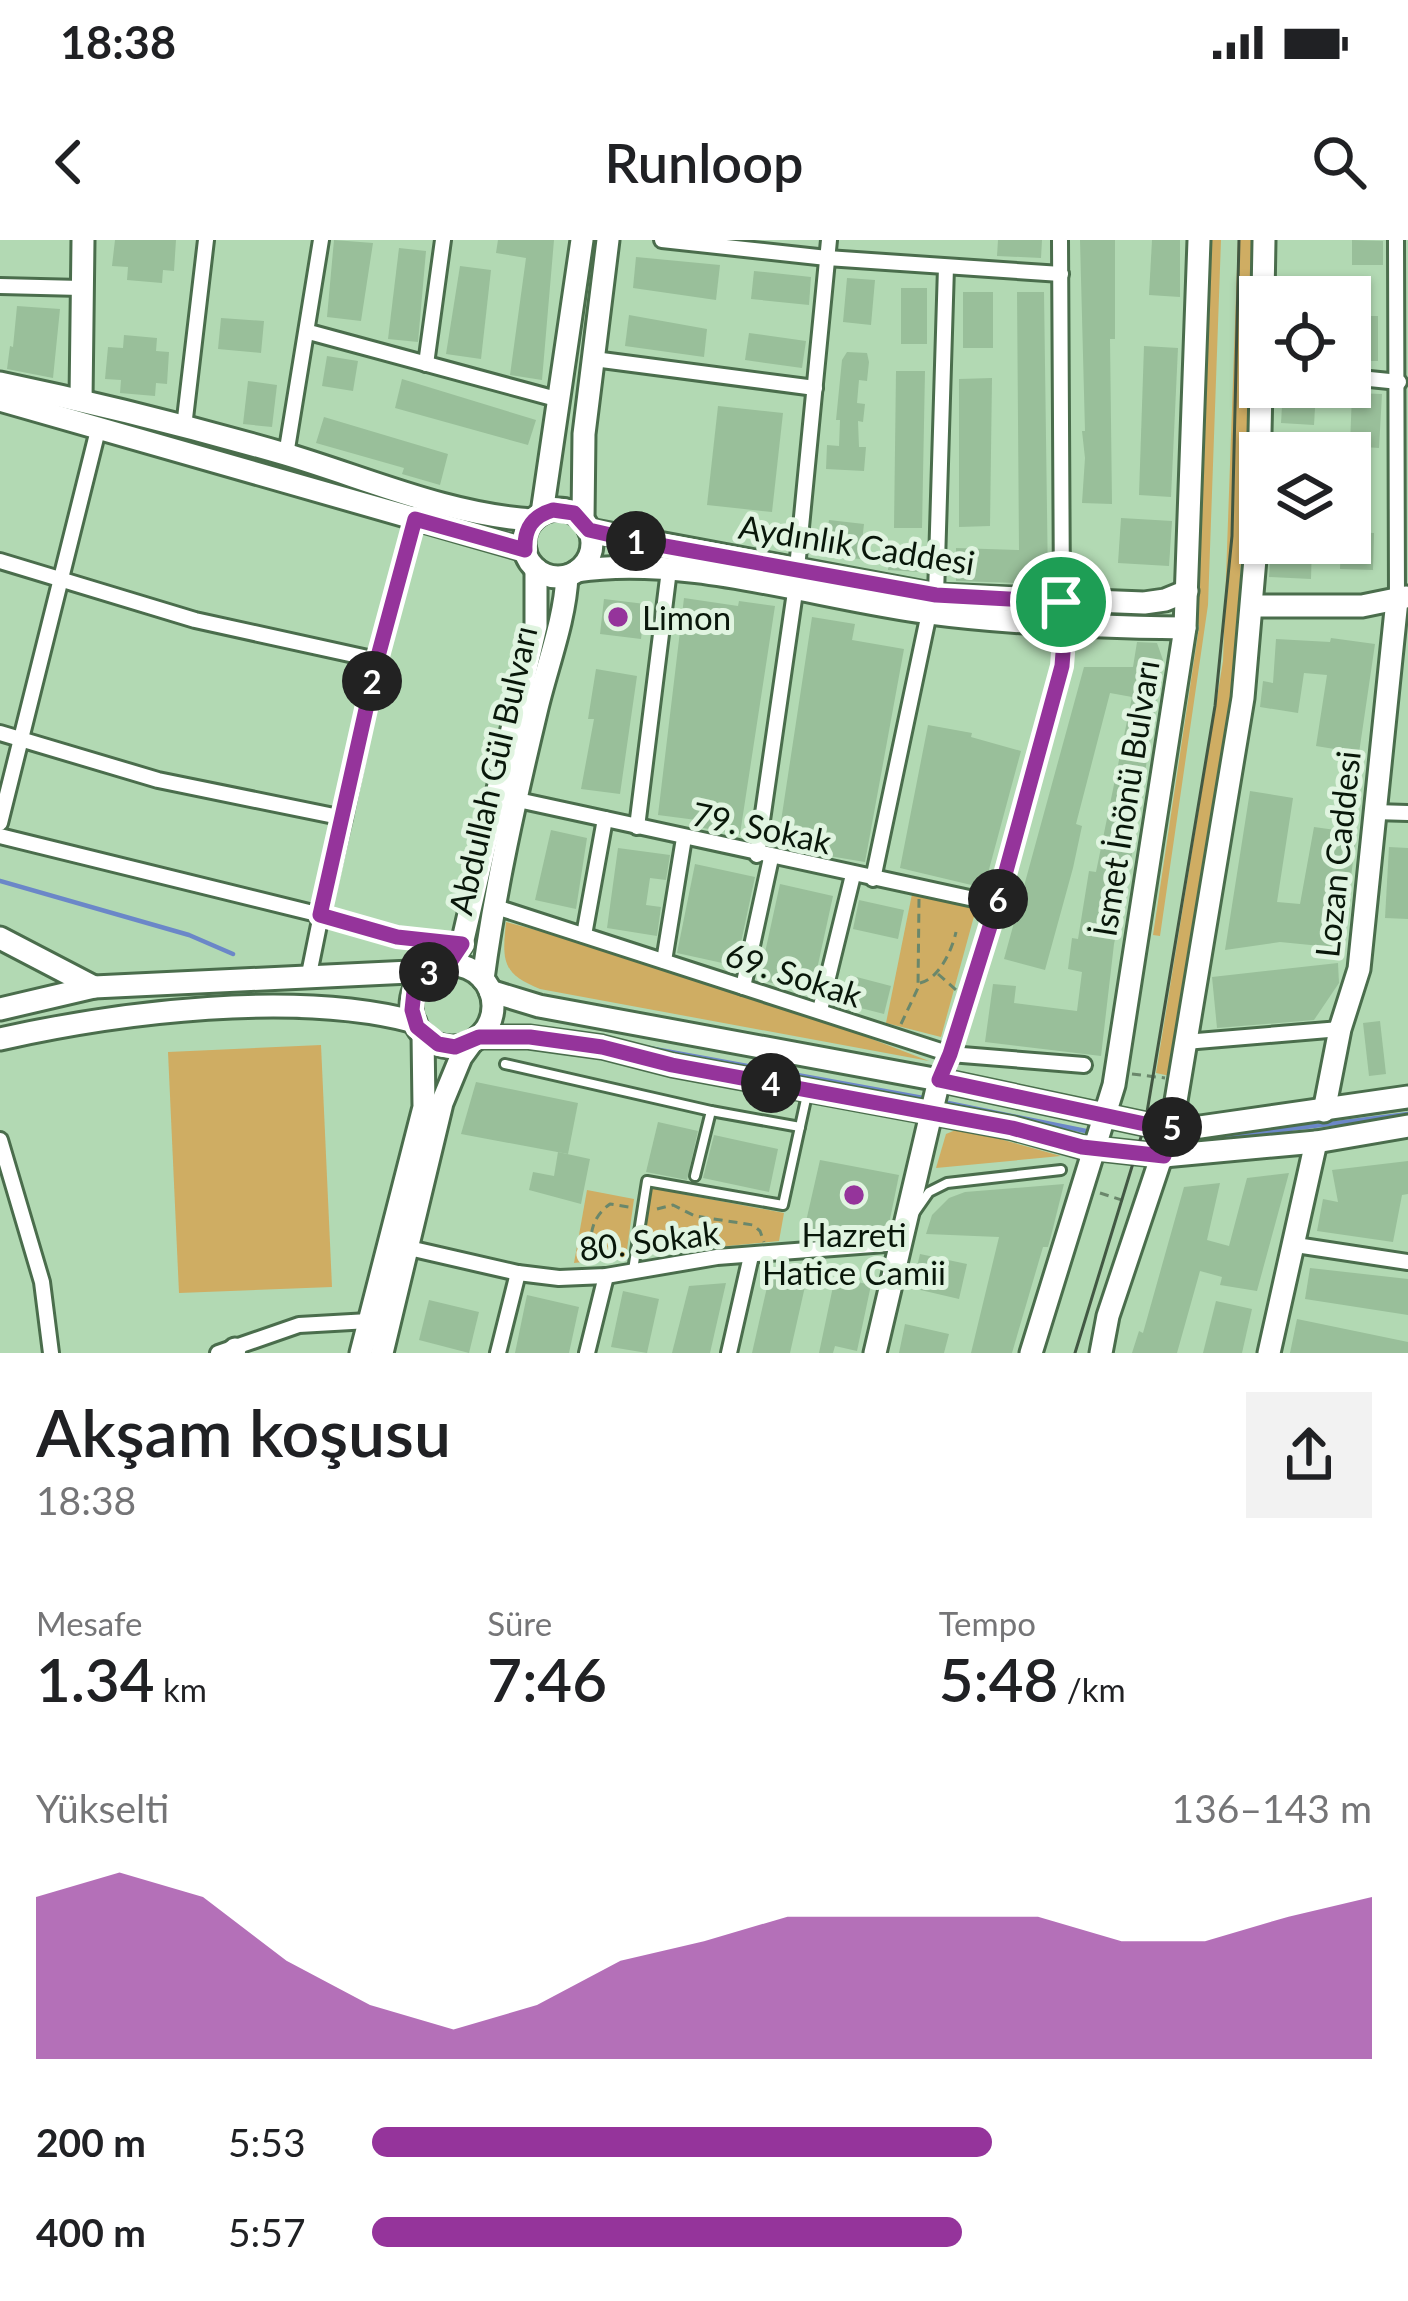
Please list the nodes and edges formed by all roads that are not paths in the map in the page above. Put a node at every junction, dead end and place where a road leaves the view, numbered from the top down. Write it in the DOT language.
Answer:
graph roads {
  1 [pos="83,240"];
  2 [pos="206,240"];
  3 [pos="322,240"];
  4 [pos="443,240"];
  5 [pos="582,240"];
  6 [pos="608,240"];
  7 [pos="662,240"];
  8 [pos="829,240"];
  9 [pos="1060,240"];
  10 [pos="1198,240"];
  11 [pos="1264,240"];
  12 [pos="1400,249"];
  13 [pos="827,258"];
  14 [pos="946,267"];
  15 [pos="1060,274"];
  16 [pos="1263,276"];
  17 [pos="0,286"];
  18 [pos="81,288"];
  19 [pos="309,332"];
  20 [pos="594,359"];
  21 [pos="426,364"];
  22 [pos="1371,379"];
  23 [pos="1400,382"];
  24 [pos="0,383"];
  25 [pos="815,388"];
  26 [pos="0,400"];
  27 [pos="81,400"];
  28 [pos="560,400"];
  29 [pos="1260,408"];
  30 [pos="99,426"];
  31 [pos="184,427"];
  32 [pos="286,455"];
  33 [pos="538,516"];
  34 [pos="415,519"];
  35 [pos="586,525"];
  36 [pos="531,560"];
  37 [pos="0,561"];
  38 [pos="797,568"];
  39 [pos="669,570"];
  40 [pos="572,573"];
  41 [pos="61,579"];
  42 [pos="1186,591"];
  43 [pos="795,592"];
  44 [pos="1402,598"];
  45 [pos="1061,602"];
  46 [pos="933,604"];
  47 [pos="1252,606"];
  48 [pos="1065,626"];
  49 [pos="1185,628"];
  50 [pos="377,660"];
  51 [pos="0,733"];
  52 [pos="21,740"];
  53 [pos="518,800"];
  54 [pos="1374,812"];
  55 [pos="1408,813"];
  56 [pos="344,818"];
  57 [pos="605,819"];
  58 [pos="0,823"];
  59 [pos="637,827"];
  60 [pos="0,836"];
  61 [pos="684,838"];
  62 [pos="764,856"];
  63 [pos="853,874"];
  64 [pos="874,879"];
  65 [pos="997,904"];
  66 [pos="493,906"];
  67 [pos="320,915"];
  68 [pos="584,935"];
  69 [pos="0,938"];
  70 [pos="462,944"];
  71 [pos="664,961"];
  72 [pos="440,968"];
  73 [pos="308,979"];
  74 [pos="487,985"];
  75 [pos="94,987"];
  76 [pos="743,987"];
  77 [pos="0,1010"];
  78 [pos="820,1010"];
  79 [pos="419,1028"];
  80 [pos="1340,1029"];
  81 [pos="0,1039"];
  82 [pos="475,1039"];
  83 [pos="1185,1042"];
  84 [pos="950,1054"];
  85 [pos="506,1064"];
  86 [pos="1084,1065"];
  87 [pos="939,1080"];
  88 [pos="808,1090"];
  89 [pos="1408,1096"];
  90 [pos="711,1111"];
  91 [pos="931,1112"];
  92 [pos="1108,1116"];
  93 [pos="1172,1125"];
  94 [pos="800,1126"];
  95 [pos="1408,1126"];
  96 [pos="1320,1127"];
  97 [pos="0,1140"];
  98 [pos="1096,1149"];
  99 [pos="1164,1156"];
  100 [pos="1061,1170"];
  101 [pos="695,1176"];
  102 [pos="901,1235"];
  103 [pos="1296,1245"];
  104 [pos="409,1248"];
  105 [pos="758,1255"];
  106 [pos="1408,1262"];
  107 [pos="633,1270"];
  108 [pos="518,1273"];
  109 [pos="598,1276"];
  110 [pos="369,1321"];
  111 [pos="229,1352"];
  112 [pos="51,1353"];
  113 [pos="361,1353"];
  114 [pos="382,1353"];
  115 [pos="498,1353"];
  116 [pos="587,1353"];
  117 [pos="729,1353"];
  118 [pos="875,1353"];
  119 [pos="1031,1353"];
  120 [pos="1101,1353"];
  121 [pos="1269,1353"];
  1 -- 18 [label="main road"];
  2 -- 31 [label="street"];
  3 -- 19 [label="street"];
  4 -- 21 [label="street"];
  5 -- 28 [label="main road"];
  6 -- 20 [label="main road"];
  7 -- 13 [label="street"];
  8 -- 13 [label="street"];
  9 -- 15 [label="street"];
  10 -- 42 [label="main road, İsmet İnönü Bulvarı"];
  11 -- 16 [label="main road"];
  12 -- 23 [label="street"];
  13 -- 14 [label="street"];
  13 -- 25 [label="street"];
  14 -- 15 [label="street"];
  14 -- 46 [label="street"];
  15 -- 45 [label="street"];
  17 -- 18 [label="street"];
  18 -- 27 [label="main road"];
  19 -- 21 [label="street"];
  19 -- 32 [label="street"];
  20 -- 25 [label="street"];
  20 -- 35 [label="main road"];
  21 -- 28 [label="street"];
  22 -- 23 [label="street"];
  23 -- 44 [label="street"];
  24 -- 27 [label="main road"];
  25 -- 38 [label="street"];
  26 -- 30 [label="main road"];
  27 -- 31 [label="main road"];
  28 -- 33 [label="main road"];
  29 -- 47 [label="main road"];
  30 -- 34 [label="main road"];
  30 -- 41 [label="street"];
  31 -- 32 [label="main road"];
  32 -- 33 [label="main road"];
  33 -- 35 [label="main road"];
  33 -- 36 [label="main road"];
  34 -- 36 [label="main road"];
  34 -- 50 [label="street"];
  35 -- 38 [label="main road, Aydınlık Caddesi"];
  35 -- 40 [label="main road"];
  36 -- 40 [label="main road"];
  36 -- 70 [label="main road, Abdullah Gül Bulvarı"];
  37 -- 41 [label="street"];
  38 -- 46 [label="main road, Aydınlık Caddesi"];
  39 -- 40 [label="main road, Aydınlık Caddesi"];
  39 -- 43 [label="main road, Aydınlık Caddesi"];
  39 -- 59 [label="street"];
  40 -- 53 [label="main road, Abdullah Gül Bulvarı"];
  41 -- 50 [label="street"];
  41 -- 52 [label="street"];
  42 -- 45 [label="main road, Aydınlık Caddesi"];
  42 -- 49 [label="main road, İsmet İnönü Bulvarı"];
  43 -- 46 [label="main road, Aydınlık Caddesi"];
  43 -- 62 [label="street"];
  44 -- 47 [label="main road"];
  44 -- 54 [label="main road, Lozan Caddesi"];
  45 -- 46 [label="main road, Aydınlık Caddesi"];
  45 -- 48 [label="main road"];
  46 -- 48 [label="main road, Aydınlık Caddesi"];
  46 -- 64 [label="street"];
  47 -- 83 [label="main road"];
  48 -- 49 [label="main road, Aydınlık Caddesi"];
  48 -- 65 [label="street"];
  49 -- 92 [label="main road, İsmet İnönü Bulvarı"];
  50 -- 56 [label="street"];
  51 -- 52 [label="street"];
  52 -- 56 [label="street"];
  52 -- 58 [label="street"];
  53 -- 57 [label="street, 79. Sokak"];
  53 -- 66 [label="main road, Abdullah Gül Bulvarı"];
  54 -- 55 [label="street"];
  54 -- 80 [label="main road, Lozan Caddesi"];
  56 -- 67 [label="street"];
  57 -- 59 [label="street, 79. Sokak"];
  57 -- 68 [label="street"];
  59 -- 61 [label="street, 79. Sokak"];
  60 -- 67 [label="street"];
  61 -- 62 [label="street, 79. Sokak"];
  61 -- 71 [label="street"];
  62 -- 63 [label="street, 79. Sokak"];
  62 -- 76 [label="street"];
  63 -- 64 [label="street, 79. Sokak"];
  63 -- 78 [label="street"];
  64 -- 65 [label="street, 79. Sokak"];
  65 -- 84 [label="street"];
  66 -- 68 [label="street, 69. Sokak"];
  66 -- 74 [label="main road, Abdullah Gül Bulvarı"];
  67 -- 70 [label="street"];
  67 -- 73 [label="street"];
  68 -- 71 [label="street, 69. Sokak"];
  69 -- 75 [label="main road"];
  70 -- 72 [label="main road, Abdullah Gül Bulvarı"];
  71 -- 76 [label="street, 69. Sokak"];
  72 -- 73 [label="main road"];
  72 -- 74 [label="main road"];
  72 -- 79 [label="main road"];
  73 -- 75 [label="main road"];
  74 -- 82 [label="main road"];
  74 -- 87 [label="main road"];
  75 -- 77 [label="main road"];
  76 -- 78 [label="street, 69. Sokak"];
  78 -- 84 [label="street, 69. Sokak"];
  79 -- 81 [label="main road"];
  79 -- 82 [label="main road"];
  79 -- 110 [label="main road"];
  80 -- 83 [label="street"];
  80 -- 96 [label="main road, Lozan Caddesi"];
  82 -- 88 [label="main road"];
  82 -- 104 [label="main road"];
  83 -- 93 [label="main road"];
  84 -- 86 [label="street, 69. Sokak"];
  84 -- 87 [label="street"];
  85 -- 90 [label="lane"];
  87 -- 91 [label="main road"];
  87 -- 92 [label="main road"];
  88 -- 91 [label="main road"];
  88 -- 94 [label="lane"];
  89 -- 96 [label="main road"];
  90 -- 94 [label="lane"];
  90 -- 101 [label="lane"];
  91 -- 98 [label="main road"];
  91 -- 102 [label="main road"];
  92 -- 93 [label="main road"];
  92 -- 98 [label="main road, İsmet İnönü Bulvarı"];
  93 -- 96 [label="main road"];
  93 -- 99 [label="main road"];
  94 -- 107 [label="lane"];
  95 -- 96 [label="main road"];
  96 -- 99 [label="main road"];
  96 -- 103 [label="main road, Lozan Caddesi"];
  97 -- 112 [label="street"];
  98 -- 99 [label="main road"];
  98 -- 119 [label="main road, İsmet İnönü Bulvarı"];
  99 -- 120 [label="main road"];
  100 -- 102 [label="lane"];
  102 -- 105 [label="street, 80. Sokak"];
  102 -- 118 [label="main road"];
  103 -- 106 [label="street"];
  103 -- 121 [label="main road, Lozan Caddesi"];
  104 -- 108 [label="street, 80. Sokak"];
  104 -- 114 [label="main road"];
  105 -- 107 [label="street, 80. Sokak"];
  105 -- 117 [label="street"];
  107 -- 109 [label="street, 80. Sokak"];
  108 -- 109 [label="street, 80. Sokak"];
  108 -- 115 [label="street"];
  109 -- 116 [label="street"];
  110 -- 111 [label="street"];
  110 -- 113 [label="main road"];
}
